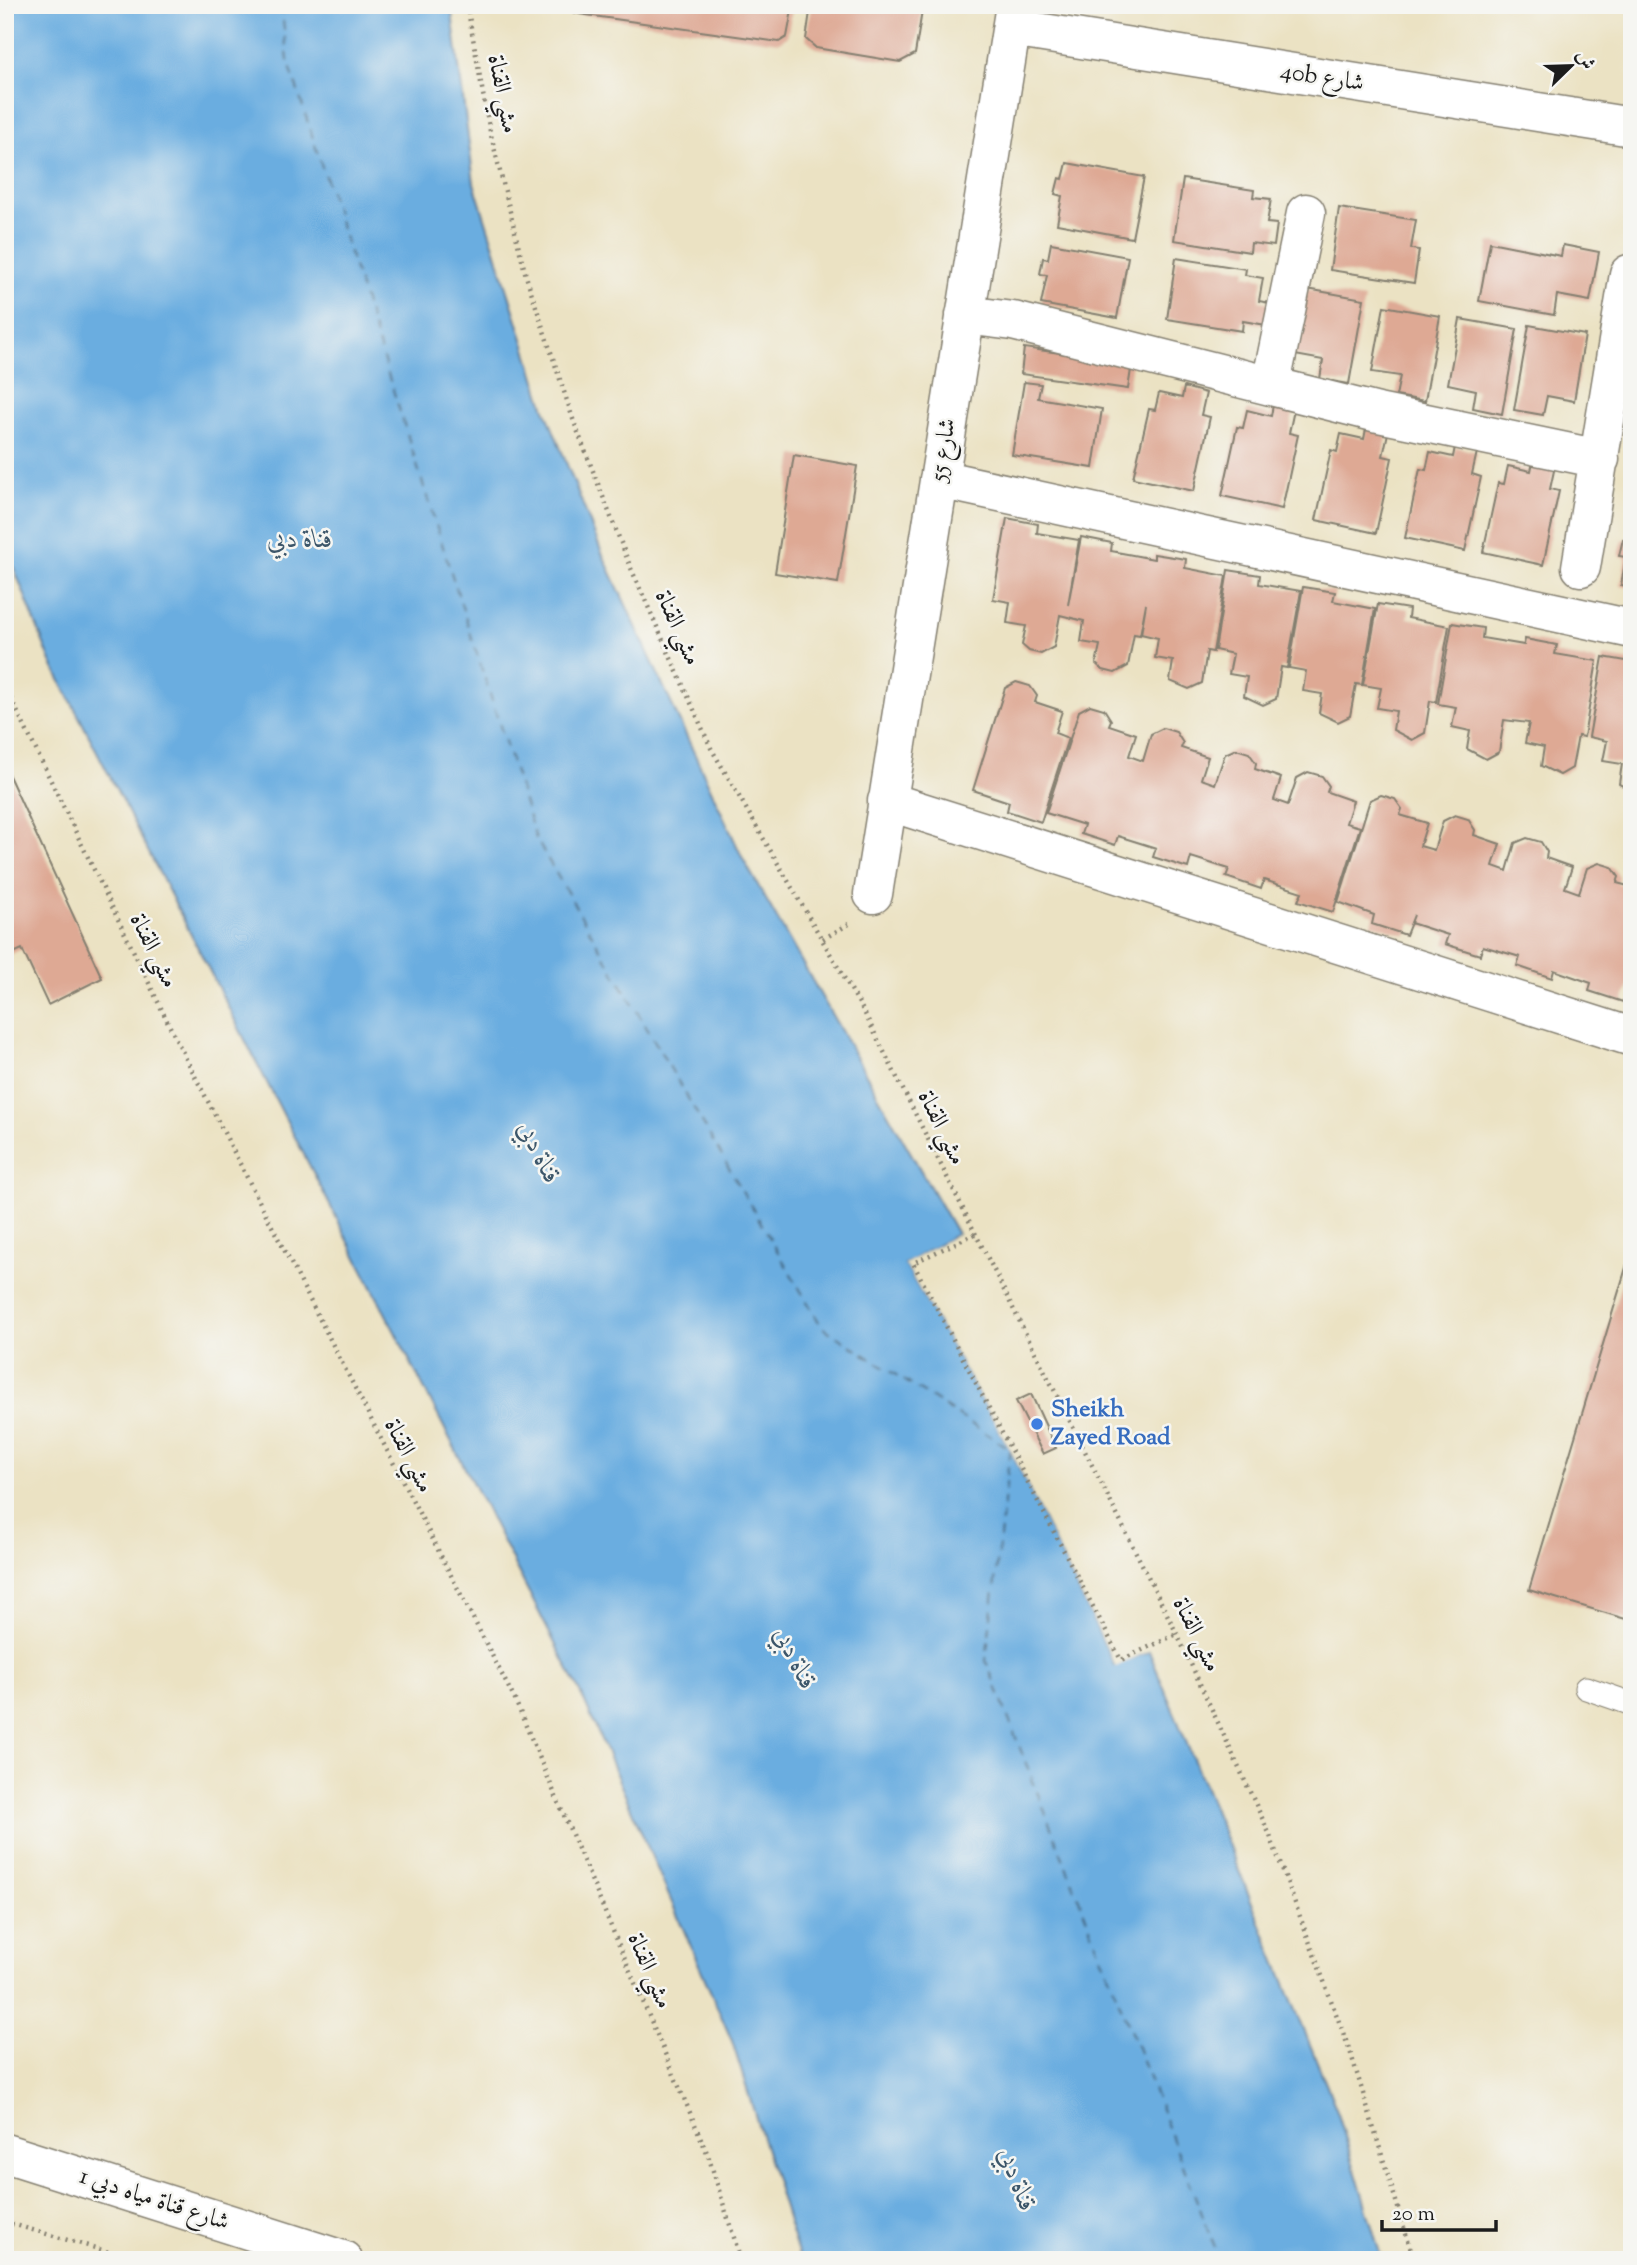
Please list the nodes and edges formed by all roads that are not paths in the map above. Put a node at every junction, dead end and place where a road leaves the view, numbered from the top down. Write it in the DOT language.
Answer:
graph roads {
  1 [pos="1013,17"];
  2 [pos="1632,127"];
  3 [pos="1306,213"];
  4 [pos="1629,274"];
  5 [pos="965,315"];
  6 [pos="1271,384"];
  7 [pos="1600,459"];
  8 [pos="939,479"];
  9 [pos="1581,567"];
  10 [pos="1632,629"];
  11 [pos="887,801"];
  12 [pos="873,894"];
  13 [pos="1632,1037"];
  14 [pos="1586,1688"];
  15 [pos="1632,1704"];
  16 [pos="5,2153"];
  17 [pos="344,2260"];
  1 -- 2 [label="street, 40b شارع"];
  1 -- 5 [label="street, شارع 55"];
  3 -- 6 [label="street"];
  4 -- 7 [label="street"];
  5 -- 6 [label="street"];
  5 -- 8 [label="street, شارع 55"];
  6 -- 7 [label="street"];
  7 -- 9 [label="street"];
  8 -- 10 [label="street"];
  8 -- 11 [label="street, شارع 55"];
  11 -- 12 [label="street, شارع 55"];
  11 -- 13 [label="street"];
  14 -- 15 [label="lane"];
  16 -- 17 [label="street, شارع قناة مياه دبي 1"];
}
